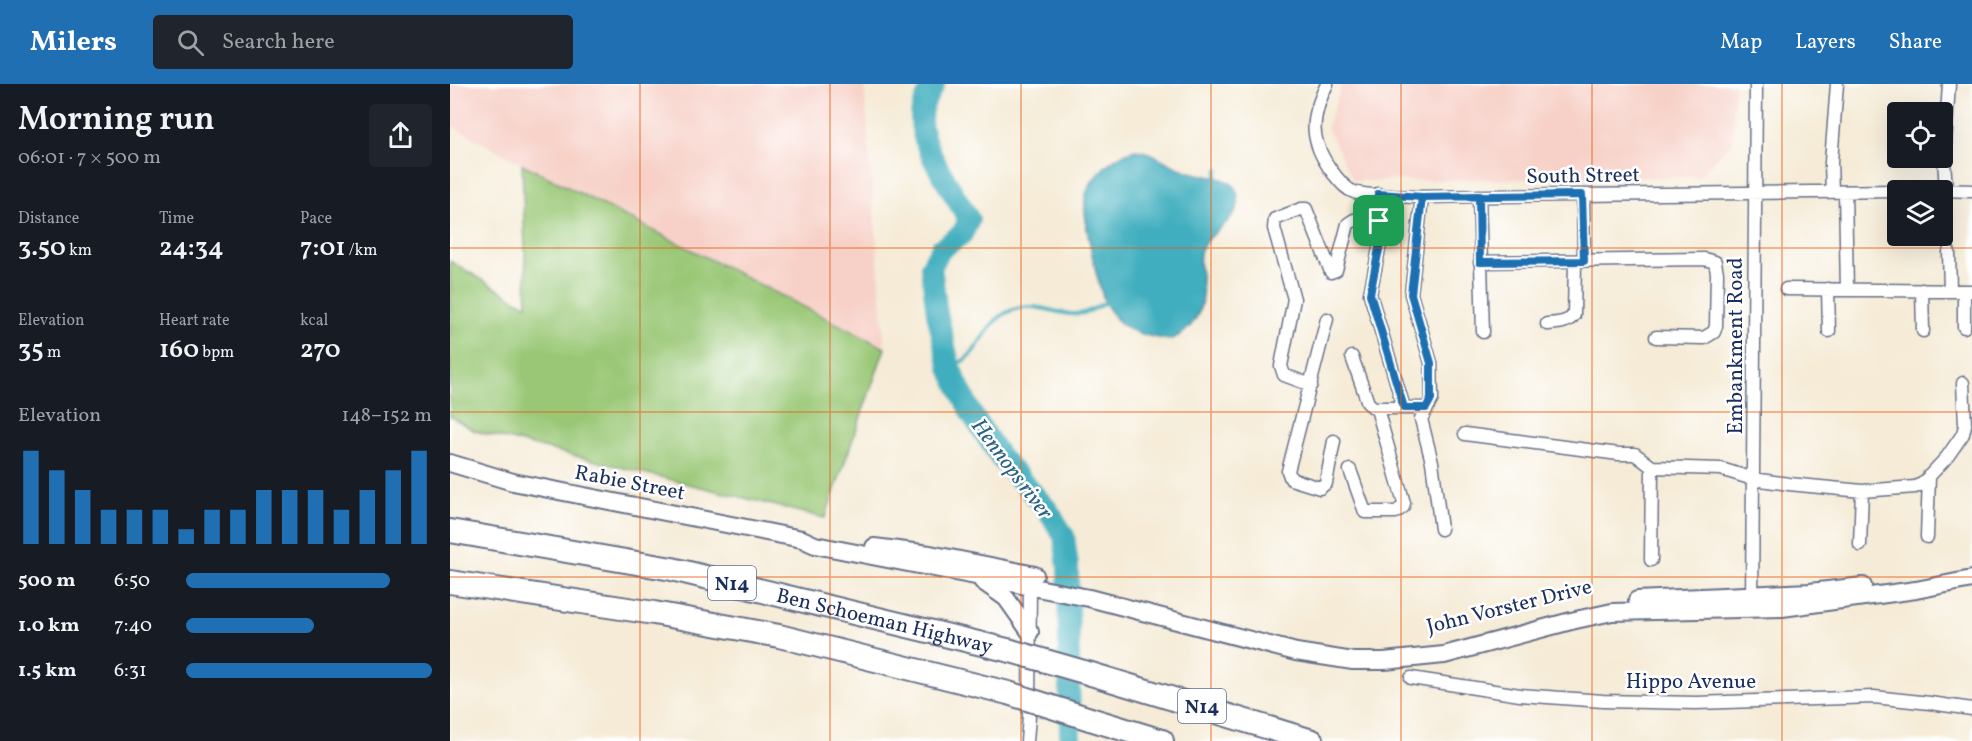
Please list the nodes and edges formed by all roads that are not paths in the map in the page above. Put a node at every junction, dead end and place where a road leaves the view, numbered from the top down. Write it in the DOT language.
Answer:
graph roads {
  1 [pos="1328,84"];
  2 [pos="1756,84"];
  3 [pos="1837,84"];
  4 [pos="1949,84"];
  5 [pos="1943,180"];
  6 [pos="1953,190"];
  7 [pos="1887,191"];
  8 [pos="1972,191"];
  9 [pos="1838,192"];
  10 [pos="1754,193"];
  11 [pos="1378,194"];
  12 [pos="1582,195"];
  13 [pos="1479,196"];
  14 [pos="1422,197"];
  15 [pos="1379,221"];
  16 [pos="1949,252"];
  17 [pos="1580,261"];
  18 [pos="1480,262"];
  19 [pos="1828,289"];
  20 [pos="1847,289"];
  21 [pos="1786,290"];
  22 [pos="1922,290"];
  23 [pos="1950,290"];
  24 [pos="1968,291"];
  25 [pos="1328,319"];
  26 [pos="1547,324"];
  27 [pos="1964,327"];
  28 [pos="1829,331"];
  29 [pos="1923,331"];
  30 [pos="1483,332"];
  31 [pos="1656,337"];
  32 [pos="1352,357"];
  33 [pos="1963,383"];
  34 [pos="1311,385"];
  35 [pos="1404,408"];
  36 [pos="1426,408"];
  37 [pos="1377,409"];
  38 [pos="1465,434"];
  39 [pos="1334,441"];
  40 [pos="450,463"];
  41 [pos="1652,467"];
  42 [pos="1350,470"];
  43 [pos="1929,476"];
  44 [pos="1753,479"];
  45 [pos="1862,491"];
  46 [pos="1441,529"];
  47 [pos="450,531"];
  48 [pos="1927,537"];
  49 [pos="802,539"];
  50 [pos="1860,544"];
  51 [pos="1651,560"];
  52 [pos="1972,567"];
  53 [pos="965,574"];
  54 [pos="1972,579"];
  55 [pos="1030,580"];
  56 [pos="450,582"];
  57 [pos="1752,602"];
  58 [pos="1029,632"];
  59 [pos="1412,678"];
  60 [pos="1972,709"];
  61 [pos="1027,741"];
  62 [pos="1161,741"];
  63 [pos="1312,741"];
  1 -- 11 [label="street, South Street"];
  2 -- 10 [label="street, Embankment Road"];
  3 -- 9 [label="street"];
  4 -- 5 [label="street"];
  6 -- 8 [label="street"];
  7 -- 9 [label="street, South Street"];
  9 -- 10 [label="street, South Street"];
  9 -- 20 [label="street"];
  10 -- 12 [label="street, South Street"];
  10 -- 44 [label="street, Embankment Road"];
  11 -- 14 [label="street, South Street"];
  11 -- 15 [label="street"];
  12 -- 13 [label="street, South Street"];
  12 -- 17 [label="street"];
  13 -- 14 [label="street, South Street"];
  13 -- 18 [label="street"];
  14 -- 36 [label="street"];
  15 -- 34 [label="street"];
  15 -- 35 [label="street"];
  16 -- 23 [label="street"];
  17 -- 18 [label="street"];
  17 -- 26 [label="street"];
  17 -- 31 [label="street"];
  18 -- 30 [label="street"];
  19 -- 20 [label="street"];
  19 -- 21 [label="street"];
  19 -- 28 [label="street"];
  20 -- 22 [label="street"];
  22 -- 23 [label="street"];
  22 -- 29 [label="street"];
  23 -- 24 [label="street"];
  24 -- 27 [label="street"];
  25 -- 34 [label="street"];
  32 -- 37 [label="street"];
  33 -- 43 [label="street"];
  34 -- 39 [label="street"];
  35 -- 36 [label="street"];
  35 -- 37 [label="street"];
  36 -- 46 [label="street"];
  37 -- 42 [label="street"];
  38 -- 41 [label="street"];
  40 -- 49 [label="main road, Rabie Street"];
  41 -- 44 [label="street"];
  41 -- 51 [label="street"];
  43 -- 45 [label="street"];
  43 -- 48 [label="street"];
  44 -- 45 [label="street"];
  44 -- 57 [label="street, Embankment Road"];
  45 -- 50 [label="street"];
  47 -- 63 [label="highway, Ben Schoeman Highway / N14, bridge"];
  49 -- 53 [label="main road, Rabie Street"];
  49 -- 55 [label="main road, Rabie Street"];
  52 -- 57 [label="main road, John Vorster Drive"];
  53 -- 55 [label="main road, Rabie Street"];
  53 -- 58 [label="main road"];
  54 -- 57 [label="main road, John Vorster Drive"];
  55 -- 57 [label="main road, John Vorster Drive"];
  55 -- 58 [label="street"];
  56 -- 62 [label="highway, Ben Schoeman Highway / N14, bridge"];
  58 -- 61 [label="street"];
  59 -- 60 [label="street, Hippo Avenue"];
}
